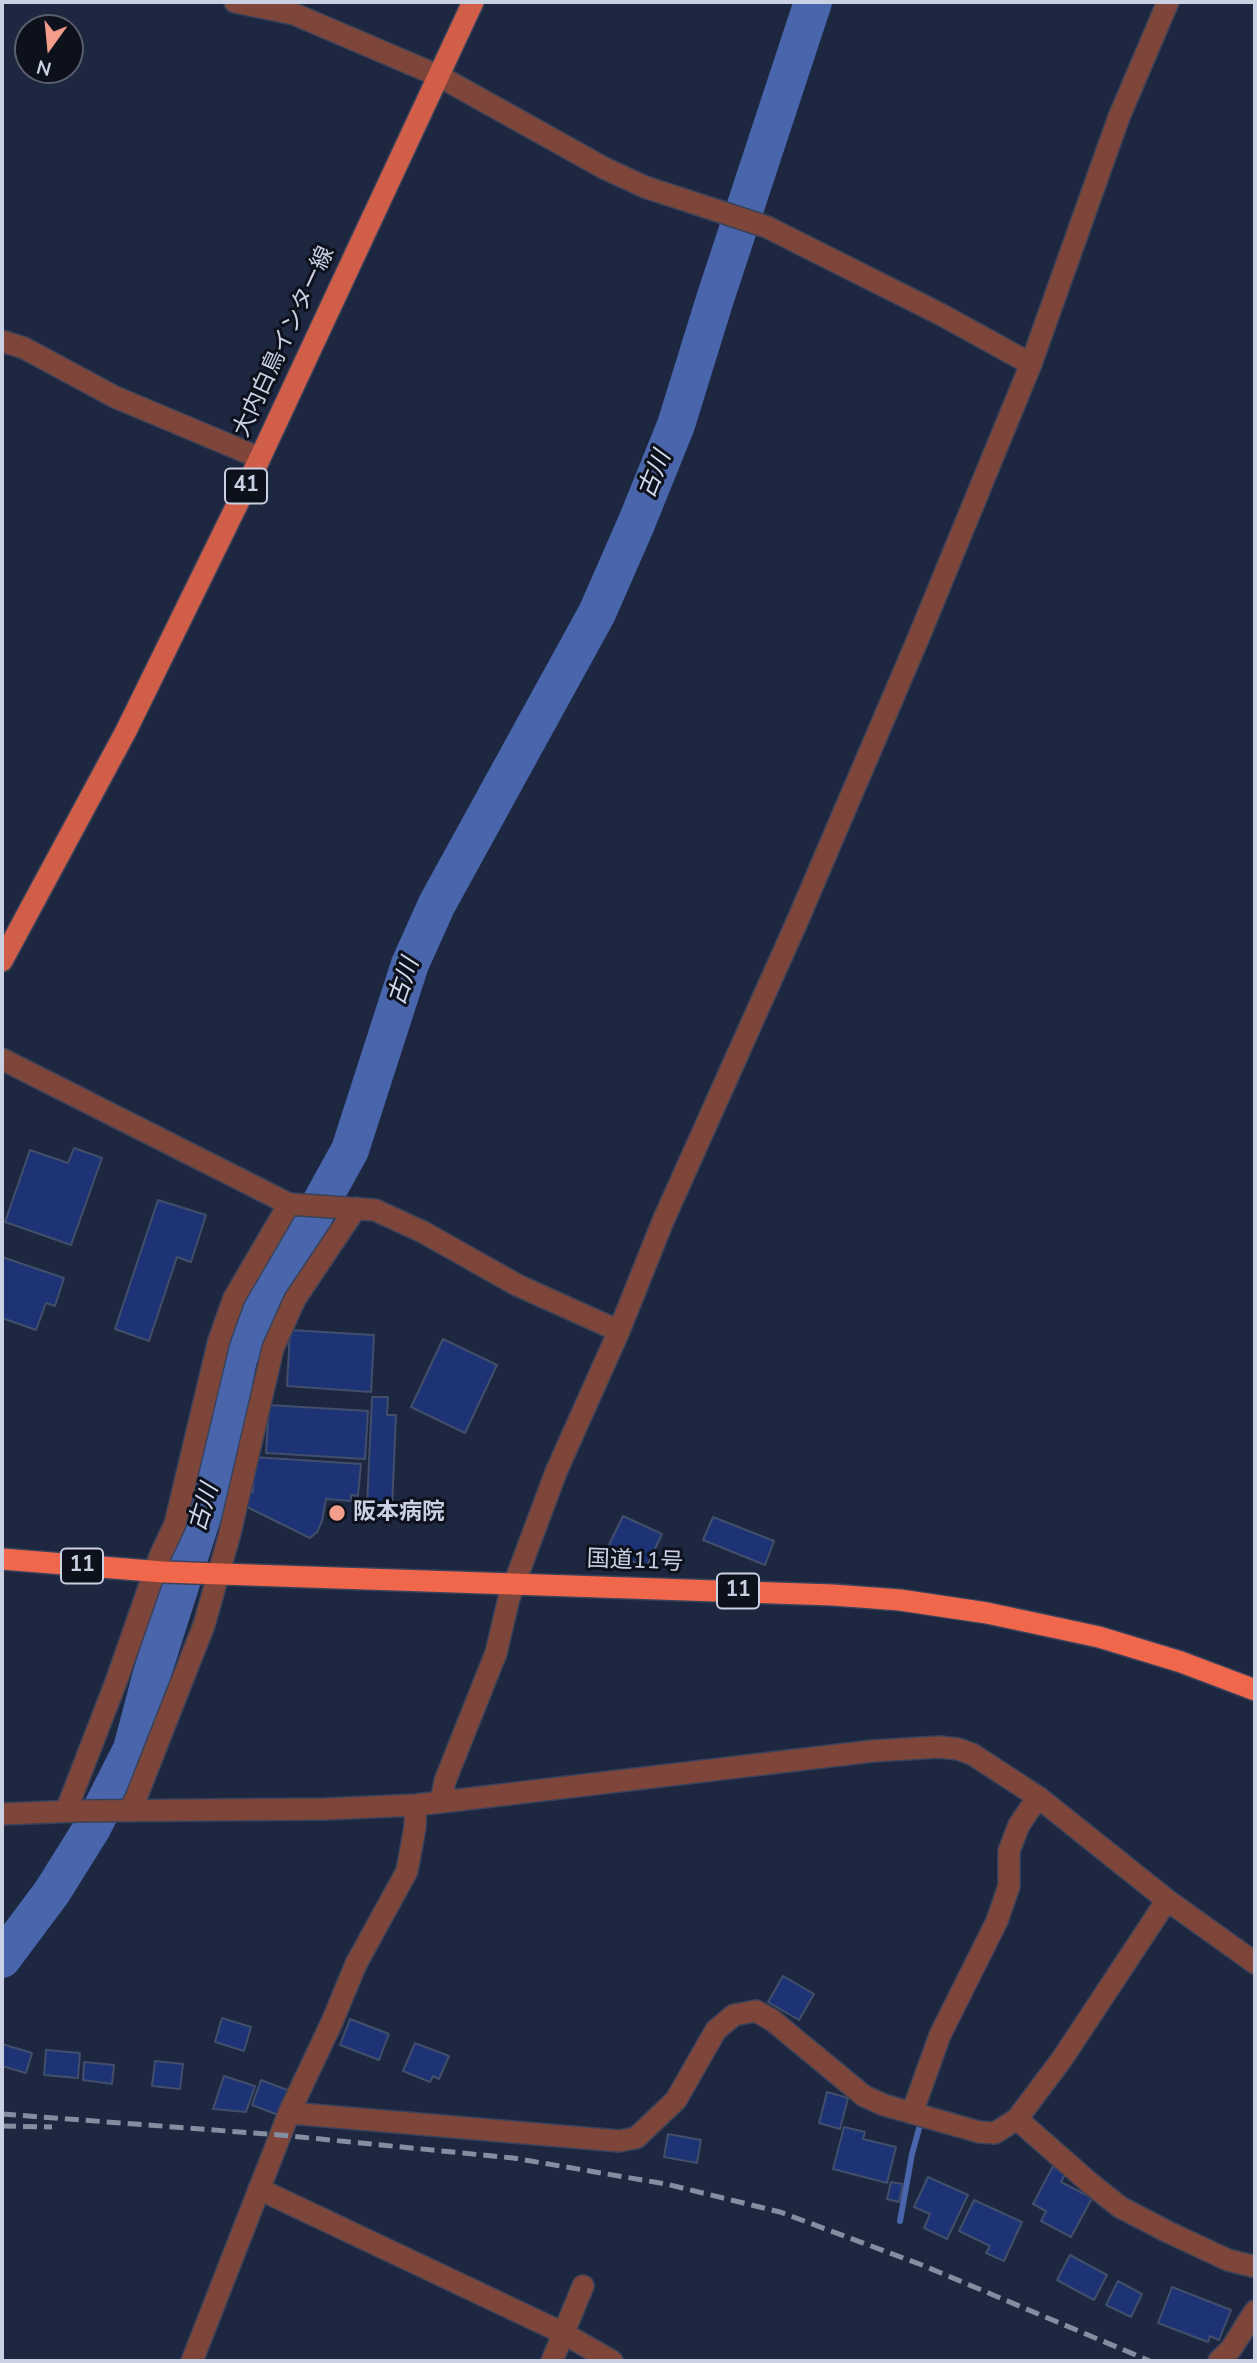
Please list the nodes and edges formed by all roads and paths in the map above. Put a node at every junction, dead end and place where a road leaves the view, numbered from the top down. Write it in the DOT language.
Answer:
graph roads {
  1 [pos="235,2"];
  2 [pos="473,2"];
  3 [pos="1168,2"];
  4 [pos="439,76"];
  5 [pos="2,341"];
  6 [pos="1031,364"];
  7 [pos="260,458"];
  8 [pos="9,932"];
  9 [pos="2,961"];
  10 [pos="2,1059"];
  11 [pos="294,1204"];
  12 [pos="349,1207"];
  13 [pos="620,1331"];
  14 [pos="2,1559"];
  15 [pos="159,1572"];
  16 [pos="213,1574"];
  17 [pos="514,1583"];
  18 [pos="1255,1690"];
  19 [pos="1038,1797"];
  20 [pos="441,1802"];
  21 [pos="416,1805"];
  22 [pos="72,1811"];
  23 [pos="125,1811"];
  24 [pos="2,1815"];
  25 [pos="1167,1900"];
  26 [pos="1255,1963"];
  27 [pos="289,2113"];
  28 [pos="912,2113"];
  29 [pos="1017,2119"];
  30 [pos="259,2189"];
  31 [pos="1255,2265"];
  32 [pos="583,2286"];
  33 [pos="1255,2311"];
  34 [pos="563,2333"];
  35 [pos="192,2361"];
  36 [pos="552,2361"];
  37 [pos="612,2361"];
  38 [pos="1219,2361"];
  1 -- 4 [label="street"];
  2 -- 4 [label="main road, 大内白鳥インター線 / 41"];
  3 -- 6 [label="street"];
  4 -- 6 [label="street"];
  4 -- 7 [label="main road, 大内白鳥インター線 / 41"];
  5 -- 7 [label="street"];
  6 -- 13 [label="street"];
  7 -- 8 [label="main road, 大内白鳥インター線 / 41"];
  8 -- 9 [label="main road, 大内白鳥インター線 / 41"];
  10 -- 11 [label="street"];
  11 -- 12 [label="street"];
  11 -- 15 [label="street"];
  12 -- 13 [label="street"];
  12 -- 16 [label="street"];
  13 -- 17 [label="street"];
  14 -- 15 [label="highway, 国道11号 / 11"];
  15 -- 16 [label="highway, 国道11号 / 11"];
  15 -- 22 [label="street"];
  16 -- 17 [label="highway, 国道11号 / 11"];
  16 -- 23 [label="street"];
  17 -- 18 [label="highway, 国道11号 / 11"];
  17 -- 20 [label="street"];
  19 -- 20 [label="street"];
  19 -- 25 [label="street"];
  19 -- 28 [label="street"];
  20 -- 21 [label="street"];
  21 -- 23 [label="street"];
  21 -- 27 [label="street"];
  22 -- 23 [label="street"];
  22 -- 24 [label="street"];
  25 -- 26 [label="street"];
  25 -- 29 [label="street"];
  27 -- 28 [label="street"];
  27 -- 30 [label="street"];
  28 -- 29 [label="street"];
  29 -- 31 [label="street"];
  30 -- 34 [label="street"];
  30 -- 35 [label="street"];
  32 -- 34 [label="street"];
  33 -- 38 [label="street"];
  34 -- 36 [label="street"];
  34 -- 37 [label="street"];
}
